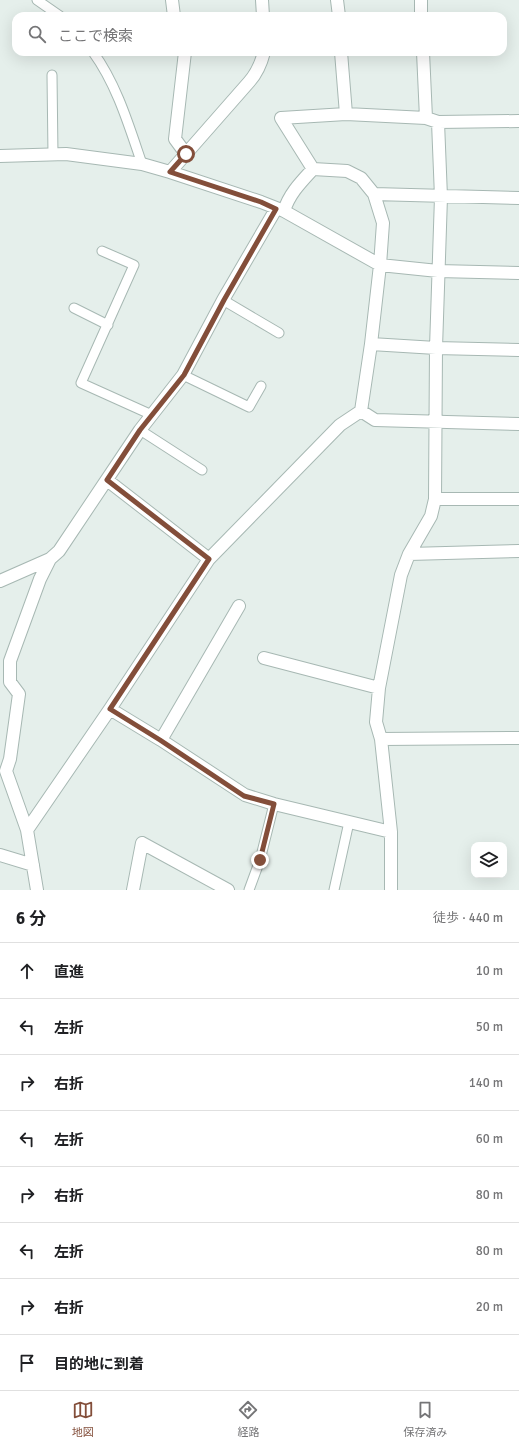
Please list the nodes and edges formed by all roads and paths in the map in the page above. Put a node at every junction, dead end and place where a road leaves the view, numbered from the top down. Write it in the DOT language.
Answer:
graph roads {
  1 [pos="37,0"];
  2 [pos="172,0"];
  3 [pos="262,0"];
  4 [pos="337,0"];
  5 [pos="421,0"];
  6 [pos="54,12"];
  7 [pos="174,12"];
  8 [pos="263,12"];
  9 [pos="338,12"];
  10 [pos="422,12"];
  11 [pos="96,56"];
  12 [pos="185,56"];
  13 [pos="263,56"];
  14 [pos="341,56"];
  15 [pos="423,56"];
  16 [pos="52,75"];
  17 [pos="346,114"];
  18 [pos="426,118"];
  19 [pos="519,121"];
  20 [pos="438,122"];
  21 [pos="186,154"];
  22 [pos="52,155"];
  23 [pos="0,156"];
  24 [pos="142,164"];
  25 [pos="313,169"];
  26 [pos="170,172"];
  27 [pos="374,194"];
  28 [pos="441,196"];
  29 [pos="519,198"];
  30 [pos="280,210"];
  31 [pos="102,251"];
  32 [pos="380,265"];
  33 [pos="438,271"];
  34 [pos="519,273"];
  35 [pos="224,300"];
  36 [pos="74,308"];
  37 [pos="108,325"];
  38 [pos="279,333"];
  39 [pos="371,344"];
  40 [pos="436,348"];
  41 [pos="519,350"];
  42 [pos="184,375"];
  43 [pos="261,386"];
  44 [pos="361,411"];
  45 [pos="152,416"];
  46 [pos="436,423"];
  47 [pos="519,424"];
  48 [pos="140,430"];
  49 [pos="202,470"];
  50 [pos="107,480"];
  51 [pos="435,499"];
  52 [pos="519,499"];
  53 [pos="519,551"];
  54 [pos="409,554"];
  55 [pos="50,559"];
  56 [pos="209,559"];
  57 [pos="0,581"];
  58 [pos="239,606"];
  59 [pos="264,658"];
  60 [pos="5,681"];
  61 [pos="379,688"];
  62 [pos="110,709"];
  63 [pos="519,738"];
  64 [pos="381,739"];
  65 [pos="160,740"];
  66 [pos="3,770"];
  67 [pos="274,804"];
  68 [pos="349,822"];
  69 [pos="27,830"];
  70 [pos="392,832"];
  71 [pos="0,855"];
  72 [pos="33,865"];
  73 [pos="37,890"];
  74 [pos="133,890"];
  75 [pos="228,890"];
  76 [pos="249,890"];
  77 [pos="334,890"];
  78 [pos="391,890"];
  1 -- 6 [label="lane"];
  2 -- 7 [label="street"];
  3 -- 8 [label="street"];
  4 -- 9 [label="street"];
  5 -- 10 [label="street"];
  11 -- 24 [label="lane"];
  12 -- 21 [label="street"];
  13 -- 21 [label="street"];
  14 -- 17 [label="street"];
  15 -- 18 [label="street"];
  16 -- 22 [label="lane"];
  17 -- 18 [label="street"];
  17 -- 25 [label="street"];
  18 -- 20 [label="street"];
  19 -- 20 [label="street"];
  20 -- 28 [label="street"];
  21 -- 26 [label="street"];
  22 -- 23 [label="street"];
  22 -- 24 [label="street"];
  24 -- 26 [label="street"];
  25 -- 27 [label="street"];
  25 -- 30 [label="street"];
  26 -- 30 [label="street"];
  27 -- 28 [label="street"];
  27 -- 32 [label="street"];
  28 -- 29 [label="street"];
  28 -- 33 [label="street"];
  30 -- 32 [label="street"];
  30 -- 35 [label="street"];
  31 -- 37 [label="lane"];
  32 -- 33 [label="street"];
  32 -- 39 [label="street"];
  33 -- 34 [label="street"];
  33 -- 40 [label="street"];
  35 -- 38 [label="lane"];
  35 -- 42 [label="street"];
  36 -- 37 [label="lane"];
  37 -- 45 [label="lane"];
  39 -- 40 [label="street"];
  39 -- 44 [label="street"];
  40 -- 41 [label="street"];
  40 -- 46 [label="street"];
  42 -- 43 [label="lane"];
  42 -- 45 [label="street"];
  44 -- 46 [label="street"];
  44 -- 56 [label="street"];
  45 -- 48 [label="street"];
  46 -- 47 [label="street"];
  46 -- 51 [label="street"];
  48 -- 49 [label="lane"];
  48 -- 50 [label="street"];
  50 -- 55 [label="street"];
  50 -- 56 [label="street"];
  51 -- 52 [label="street"];
  51 -- 54 [label="street"];
  53 -- 54 [label="street"];
  54 -- 61 [label="street"];
  55 -- 57 [label="street"];
  55 -- 60 [label="street"];
  56 -- 62 [label="street"];
  58 -- 65 [label="street"];
  59 -- 61 [label="street"];
  60 -- 66 [label="street"];
  61 -- 64 [label="street"];
  62 -- 65 [label="street"];
  62 -- 69 [label="street"];
  63 -- 64 [label="street"];
  64 -- 70 [label="street"];
  65 -- 67 [label="street"];
  66 -- 69 [label="street"];
  67 -- 68 [label="street"];
  67 -- 76 [label="lane"];
  68 -- 70 [label="street"];
  68 -- 77 [label="lane"];
  69 -- 72 [label="street"];
  70 -- 78 [label="street"];
  71 -- 72 [label="street"];
  72 -- 73 [label="street"];
  74 -- 75 [label="street"];
}
